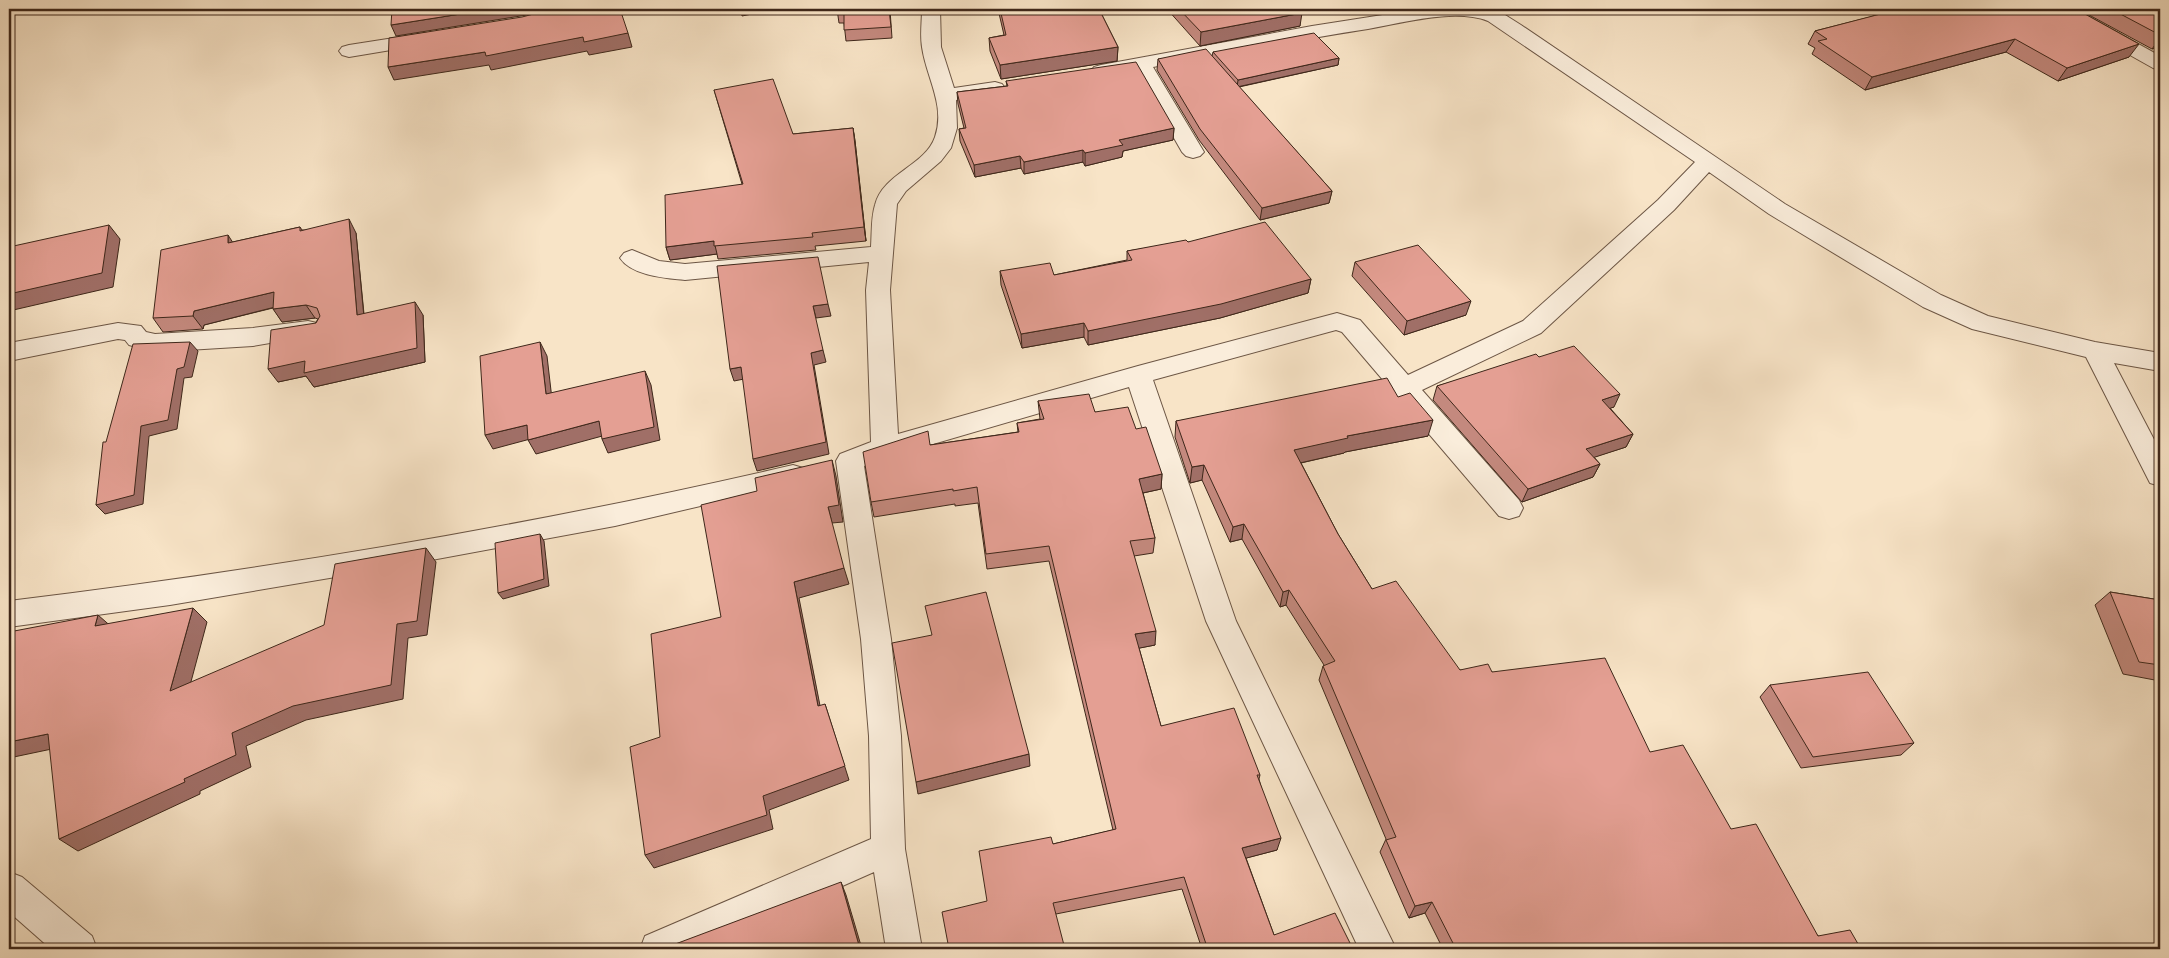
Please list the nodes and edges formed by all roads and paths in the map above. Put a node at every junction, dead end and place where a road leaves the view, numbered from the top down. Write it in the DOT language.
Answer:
graph roads {
  1 [pos="931,9"];
  2 [pos="2069,13"];
  3 [pos="448,35"];
  4 [pos="350,51"];
  5 [pos="2160,64"];
  6 [pos="1142,65"];
  7 [pos="1084,74"];
  8 [pos="1015,84"];
  9 [pos="946,95"];
  10 [pos="1193,152"];
  11 [pos="1708,161"];
  12 [pos="881,253"];
  13 [pos="632,258"];
  14 [pos="315,328"];
  15 [pos="2095,351"];
  16 [pos="9,352"];
  17 [pos="2160,362"];
  18 [pos="1138,375"];
  19 [pos="1404,388"];
  20 [pos="885,448"];
  21 [pos="850,461"];
  22 [pos="2160,476"];
  23 [pos="1509,508"];
  24 [pos="9,614"];
  25 [pos="888,849"];
  26 [pos="9,889"];
  27 [pos="79,949"];
  28 [pos="658,949"];
  29 [pos="904,949"];
  30 [pos="1378,949"];
  1 -- 9 [label="street"];
  2 -- 5 [label="street"];
  3 -- 4 [label="street"];
  6 -- 7 [label="street"];
  6 -- 10 [label="street"];
  6 -- 11 [label="street"];
  8 -- 9 [label="street"];
  9 -- 12 [label="street"];
  11 -- 15 [label="street"];
  11 -- 19 [label="street"];
  12 -- 13 [label="street"];
  12 -- 20 [label="street"];
  14 -- 16 [label="street"];
  15 -- 17 [label="street"];
  15 -- 22 [label="street"];
  18 -- 19 [label="street"];
  18 -- 20 [label="street"];
  18 -- 30 [label="street"];
  19 -- 23 [label="street"];
  20 -- 21 [label="street"];
  21 -- 24 [label="street"];
  21 -- 25 [label="street"];
  25 -- 28 [label="street"];
  25 -- 29 [label="street"];
  26 -- 27 [label="street"];
}
